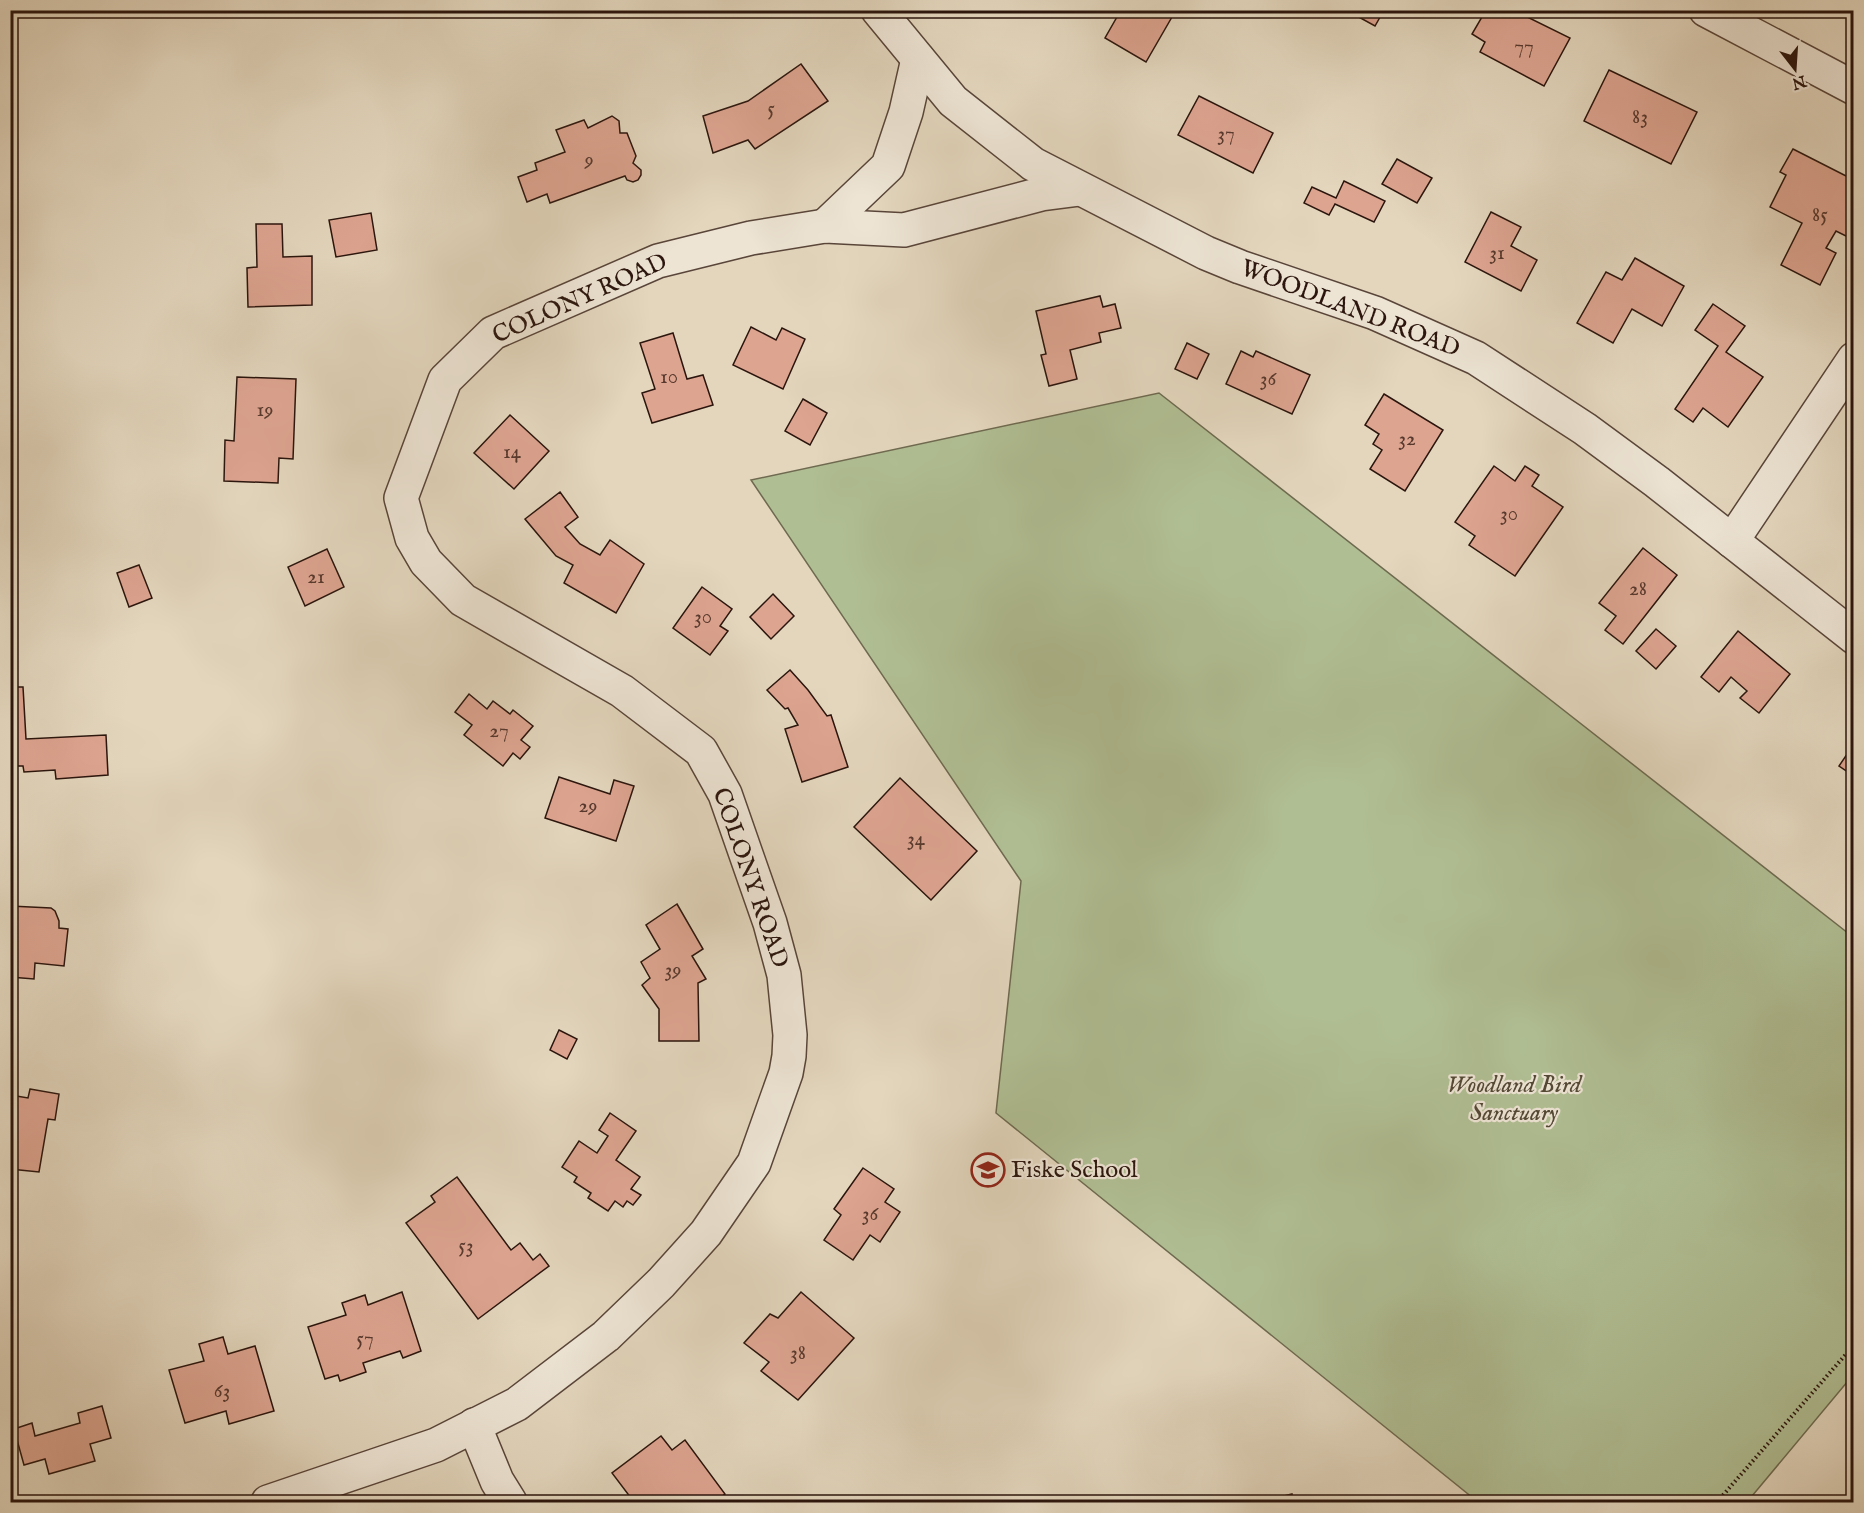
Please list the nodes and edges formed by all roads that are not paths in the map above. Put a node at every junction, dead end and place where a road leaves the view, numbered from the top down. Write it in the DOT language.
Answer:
graph roads {
  1 [pos="878,10"];
  2 [pos="1706,10"];
  3 [pos="918,59"];
  4 [pos="1854,88"];
  5 [pos="1080,189"];
  6 [pos="825,226"];
  7 [pos="1854,359"];
  8 [pos="1732,542"];
  9 [pos="1854,637"];
  10 [pos="474,1425"];
  11 [pos="268,1503"];
  12 [pos="510,1503"];
  1 -- 3 [label="street, WOODLAND ROAD"];
  2 -- 4 [label="street"];
  3 -- 5 [label="street, WOODLAND ROAD"];
  3 -- 6 [label="street"];
  5 -- 6 [label="street, COLONY ROAD"];
  5 -- 8 [label="street, WOODLAND ROAD"];
  6 -- 10 [label="street, COLONY ROAD"];
  7 -- 8 [label="street"];
  8 -- 9 [label="street, WOODLAND ROAD"];
  10 -- 11 [label="street, COLONY ROAD"];
  10 -- 12 [label="street"];
}
